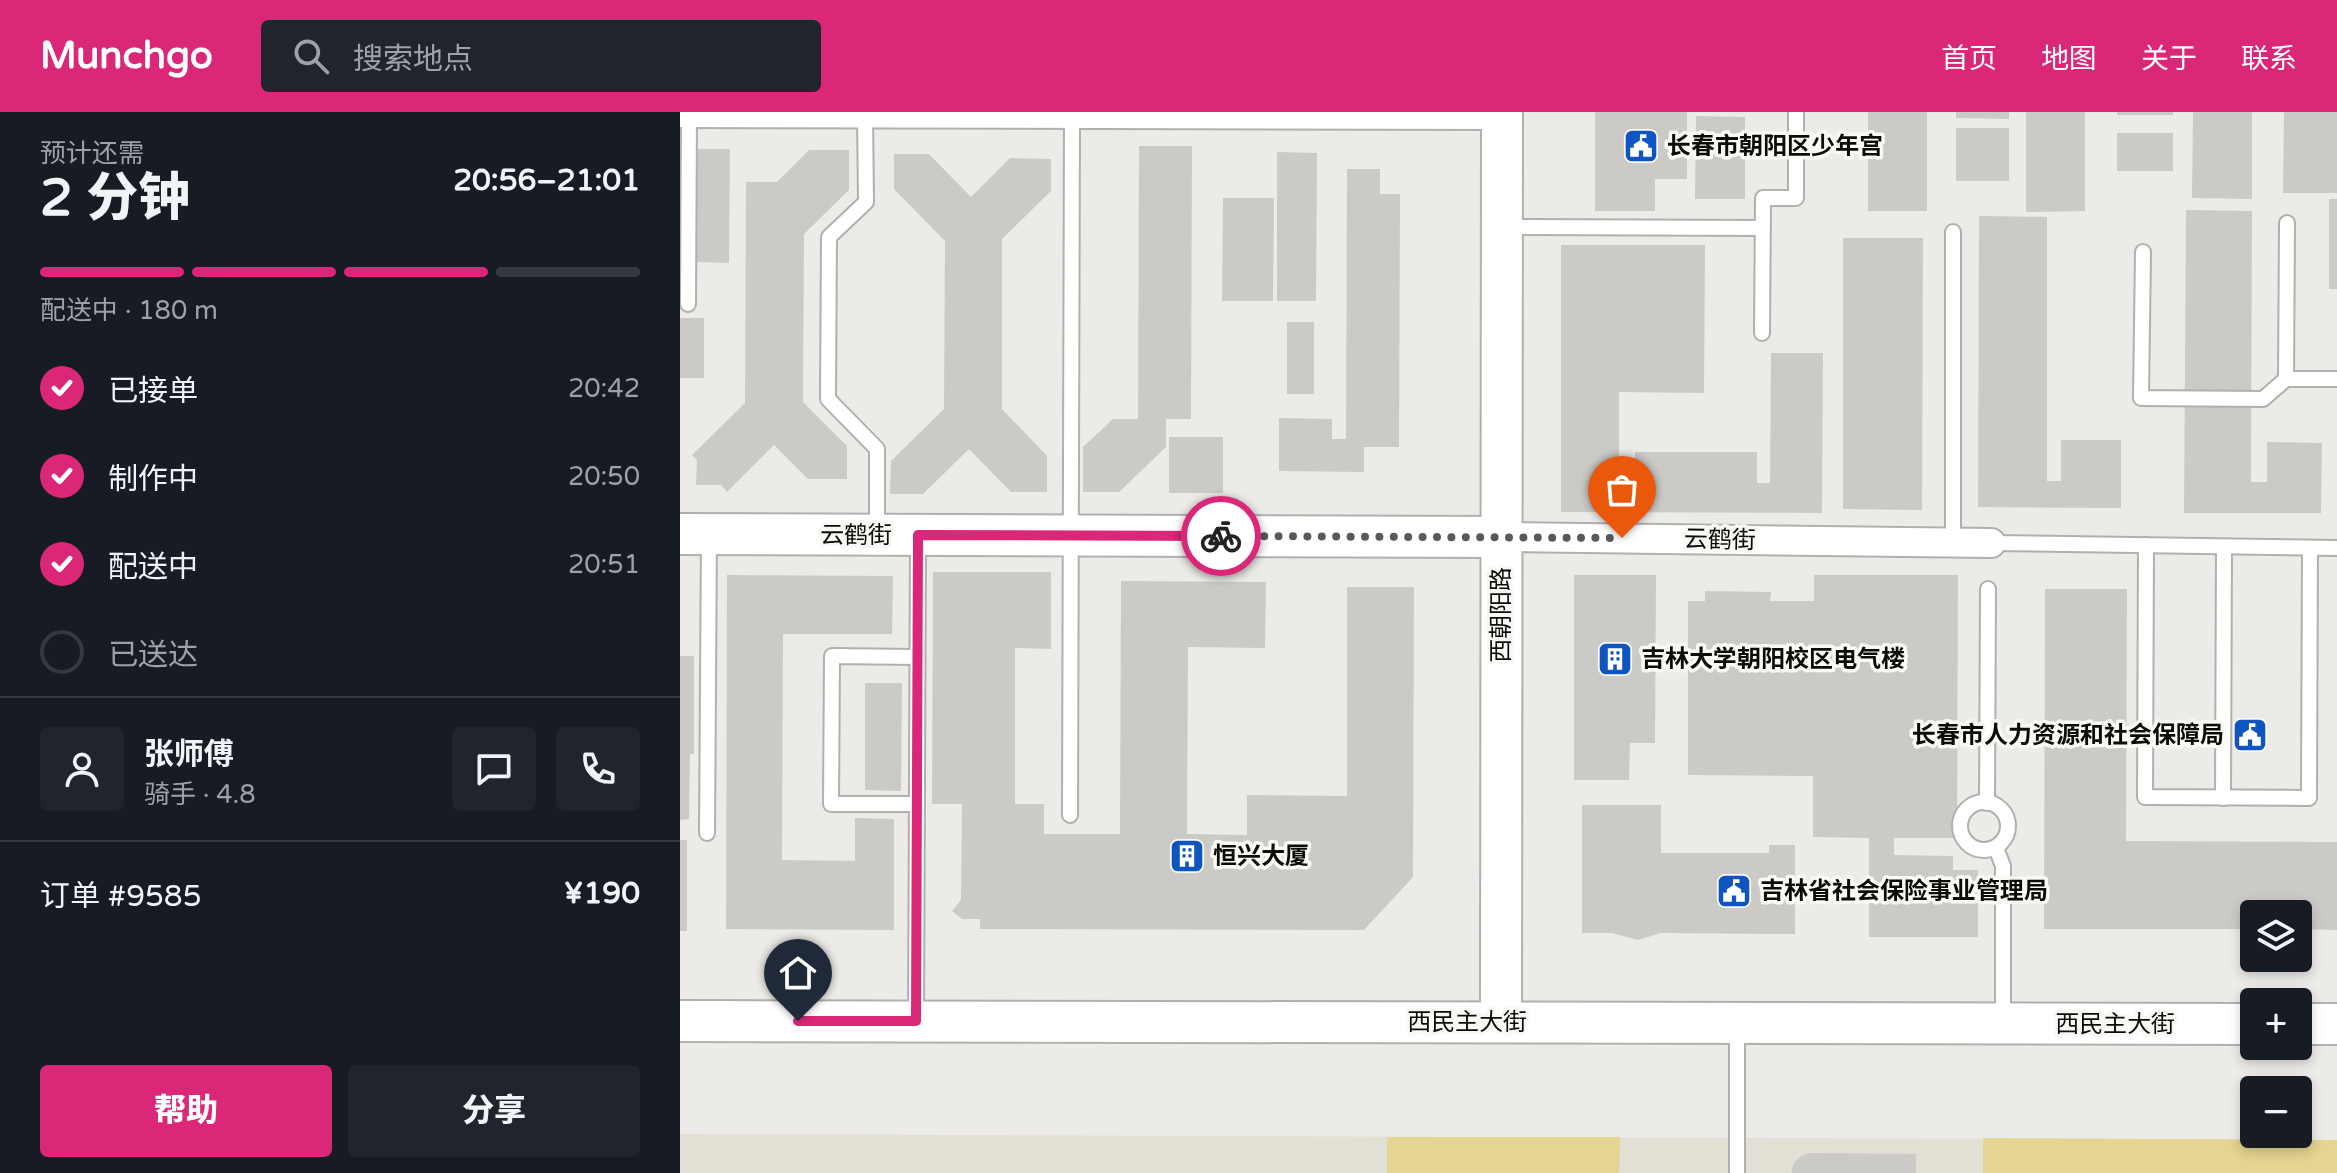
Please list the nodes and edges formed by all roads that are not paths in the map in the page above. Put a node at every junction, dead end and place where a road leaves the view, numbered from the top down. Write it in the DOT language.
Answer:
graph roads {
  1 [pos="1796,112"];
  2 [pos="684,113"];
  3 [pos="728,113"];
  4 [pos="988,113"];
  5 [pos="1111,113"];
  6 [pos="865,114"];
  7 [pos="1072,114"];
  8 [pos="1502,114"];
  9 [pos="2287,223"];
  10 [pos="1502,227"];
  11 [pos="1763,228"];
  12 [pos="1953,232"];
  13 [pos="2143,252"];
  14 [pos="688,304"];
  15 [pos="1762,333"];
  16 [pos="2286,379"];
  17 [pos="2337,379"];
  18 [pos="694,534"];
  19 [pos="877,535"];
  20 [pos="918,535"];
  21 [pos="1070,535"];
  22 [pos="1502,537"];
  23 [pos="1953,543"];
  24 [pos="1991,543"];
  25 [pos="2146,545"];
  26 [pos="2224,547"];
  27 [pos="2310,548"];
  28 [pos="2337,548"];
  29 [pos="1988,589"];
  30 [pos="917,657"];
  31 [pos="2223,798"];
  32 [pos="1987,803"];
  33 [pos="917,804"];
  34 [pos="1070,815"];
  35 [pos="707,833"];
  36 [pos="1996,848"];
  37 [pos="680,1021"];
  38 [pos="916,1021"];
  39 [pos="1501,1022"];
  40 [pos="1737,1023"];
  41 [pos="2003,1023"];
  42 [pos="2240,1024"];
  43 [pos="2312,1024"];
  44 [pos="2337,1024"];
  45 [pos="1737,1173"];
  1 -- 11 [label="lane"];
  2 -- 3 [label="street"];
  2 -- 14 [label="lane"];
  3 -- 6 [label="street"];
  4 -- 6 [label="street"];
  4 -- 7 [label="street"];
  5 -- 7 [label="street"];
  5 -- 8 [label="street"];
  6 -- 19 [label="lane"];
  7 -- 21 [label="lane"];
  8 -- 10 [label="main road, 西朝阳路"];
  9 -- 16 [label="lane"];
  10 -- 11 [label="lane"];
  10 -- 22 [label="main road, 西朝阳路"];
  11 -- 15 [label="lane"];
  12 -- 23 [label="lane"];
  13 -- 16 [label="lane"];
  16 -- 17 [label="lane"];
  18 -- 19 [label="main road, 云鹤街"];
  18 -- 35 [label="lane"];
  19 -- 20 [label="main road, 云鹤街"];
  20 -- 21 [label="main road, 云鹤街"];
  20 -- 30 [label="lane"];
  21 -- 22 [label="main road, 云鹤街"];
  21 -- 34 [label="lane"];
  22 -- 23 [label="street, 云鹤街"];
  22 -- 39 [label="main road, 西朝阳路"];
  23 -- 24 [label="street, 云鹤街"];
  24 -- 25 [label="lane"];
  25 -- 26 [label="lane"];
  25 -- 31 [label="lane"];
  26 -- 27 [label="lane"];
  26 -- 31 [label="lane"];
  27 -- 28 [label="lane"];
  27 -- 31 [label="lane"];
  29 -- 32 [label="lane"];
  30 -- 33 [label="lane"];
  30 -- 33 [label="lane"];
  32 -- 36 [label="lane"];
  32 -- 36 [label="lane"];
  33 -- 38 [label="lane"];
  36 -- 41 [label="lane"];
  37 -- 38 [label="main road, 西民主大街"];
  38 -- 39 [label="main road, 西民主大街"];
  39 -- 40 [label="main road, 西民主大街"];
  40 -- 41 [label="main road, 西民主大街"];
  40 -- 45 [label="lane"];
  41 -- 42 [label="main road, 西民主大街"];
  43 -- 44 [label="main road"];
}
